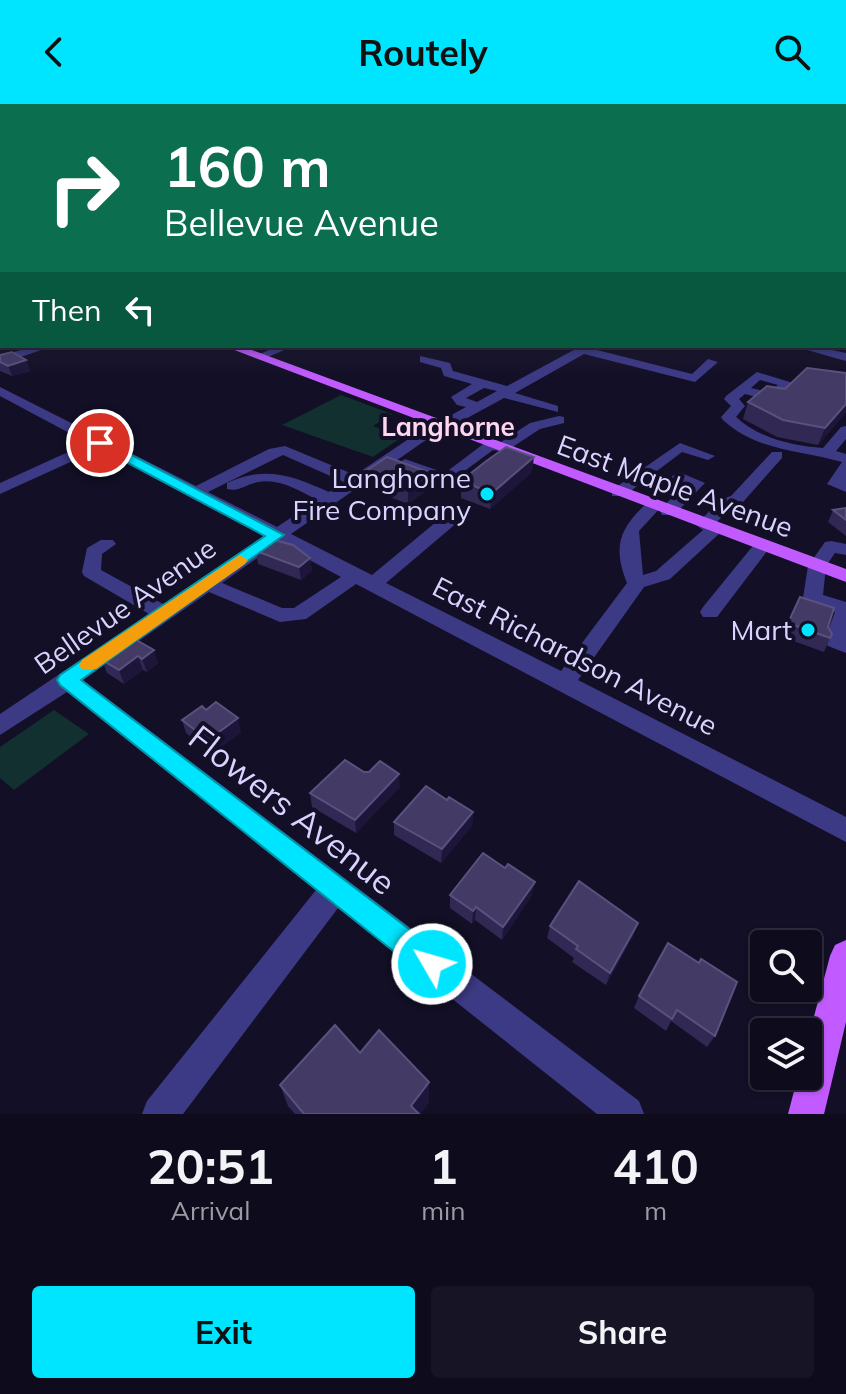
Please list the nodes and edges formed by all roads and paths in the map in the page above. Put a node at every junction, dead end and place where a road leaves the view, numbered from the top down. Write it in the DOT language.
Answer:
graph roads {
  1 [pos="40,348"];
  2 [pos="235,348"];
  3 [pos="283,348"];
  4 [pos="586,348"];
  5 [pos="808,348"];
  6 [pos="259,357"];
  7 [pos="846,357"];
  8 [pos="424,359"];
  9 [pos="0,360"];
  10 [pos="712,362"];
  11 [pos="483,383"];
  12 [pos="742,389"];
  13 [pos="0,391"];
  14 [pos="507,392"];
  15 [pos="480,407"];
  16 [pos="442,426"];
  17 [pos="846,430"];
  18 [pos="100,443"];
  19 [pos="496,447"];
  20 [pos="827,453"];
  21 [pos="777,455"];
  22 [pos="708,456"];
  23 [pos="757,457"];
  24 [pos="388,459"];
  25 [pos="846,459"];
  26 [pos="846,466"];
  27 [pos="679,477"];
  28 [pos="355,481"];
  29 [pos="846,487"];
  30 [pos="0,489"];
  31 [pos="618,493"];
  32 [pos="201,497"];
  33 [pos="330,499"];
  34 [pos="727,502"];
  35 [pos="661,508"];
  36 [pos="459,512"];
  37 [pos="710,526"];
  38 [pos="276,535"];
  39 [pos="107,544"];
  40 [pos="762,546"];
  41 [pos="846,550"];
  42 [pos="817,566"];
  43 [pos="846,576"];
  44 [pos="364,580"];
  45 [pos="206,583"];
  46 [pos="637,583"];
  47 [pos="846,609"];
  48 [pos="710,612"];
  49 [pos="163,613"];
  50 [pos="846,646"];
  51 [pos="67,680"];
  52 [pos="563,685"];
  53 [pos="0,726"];
  54 [pos="846,830"];
  55 [pos="335,889"];
  56 [pos="846,956"];
  57 [pos="170,1110"];
  58 [pos="626,1114"];
  59 [pos="806,1114"];
  1 -- 9 [label="street"];
  2 -- 6 [label="main road, East Maple Avenue"];
  3 -- 6 [label="street"];
  4 -- 10 [label="street"];
  4 -- 14 [label="street, Bellevue Avenue"];
  5 -- 7 [label="street"];
  6 -- 16 [label="main road, East Maple Avenue"];
  8 -- 11 [label="street"];
  11 -- 14 [label="street"];
  11 -- 15 [label="street"];
  12 -- 20 [label="street"];
  13 -- 18 [label="street, East Richardson Avenue"];
  14 -- 15 [label="street, Bellevue Avenue"];
  14 -- 19 [label="street"];
  15 -- 16 [label="street, Bellevue Avenue"];
  16 -- 19 [label="main road, East Maple Avenue"];
  16 -- 24 [label="street, Bellevue Avenue"];
  17 -- 20 [label="street"];
  18 -- 30 [label="street"];
  18 -- 32 [label="street, East Richardson Avenue"];
  19 -- 24 [label="street"];
  19 -- 31 [label="main road, East Maple Avenue"];
  20 -- 25 [label="street"];
  21 -- 34 [label="street"];
  22 -- 31 [label="street"];
  23 -- 34 [label="street"];
  24 -- 28 [label="street, Bellevue Avenue"];
  26 -- 29 [label="street"];
  27 -- 35 [label="street"];
  28 -- 32 [label="street"];
  28 -- 33 [label="street, Bellevue Avenue"];
  31 -- 35 [label="main road, East Maple Avenue"];
  32 -- 33 [label="street"];
  32 -- 38 [label="street, East Richardson Avenue"];
  33 -- 38 [label="street, Bellevue Avenue"];
  34 -- 37 [label="street"];
  35 -- 37 [label="main road, East Maple Avenue"];
  35 -- 46 [label="street"];
  36 -- 44 [label="street"];
  37 -- 40 [label="main road, East Maple Avenue"];
  37 -- 46 [label="street"];
  38 -- 44 [label="street, East Richardson Avenue"];
  38 -- 45 [label="street, Bellevue Avenue"];
  39 -- 49 [label="street"];
  40 -- 42 [label="main road, East Maple Avenue"];
  40 -- 48 [label="street"];
  41 -- 42 [label="street"];
  42 -- 43 [label="main road, East Maple Avenue"];
  42 -- 47 [label="street"];
  44 -- 45 [label="street"];
  44 -- 52 [label="street, East Richardson Avenue"];
  45 -- 49 [label="street, Bellevue Avenue"];
  46 -- 52 [label="street"];
  47 -- 50 [label="street"];
  49 -- 51 [label="street, Bellevue Avenue"];
  51 -- 53 [label="street, Bellevue Avenue"];
  51 -- 55 [label="street, Flowers Avenue"];
  52 -- 54 [label="street, East Richardson Avenue"];
  55 -- 57 [label="street"];
  55 -- 58 [label="street, Flowers Avenue"];
  56 -- 59 [label="main road"];
}
